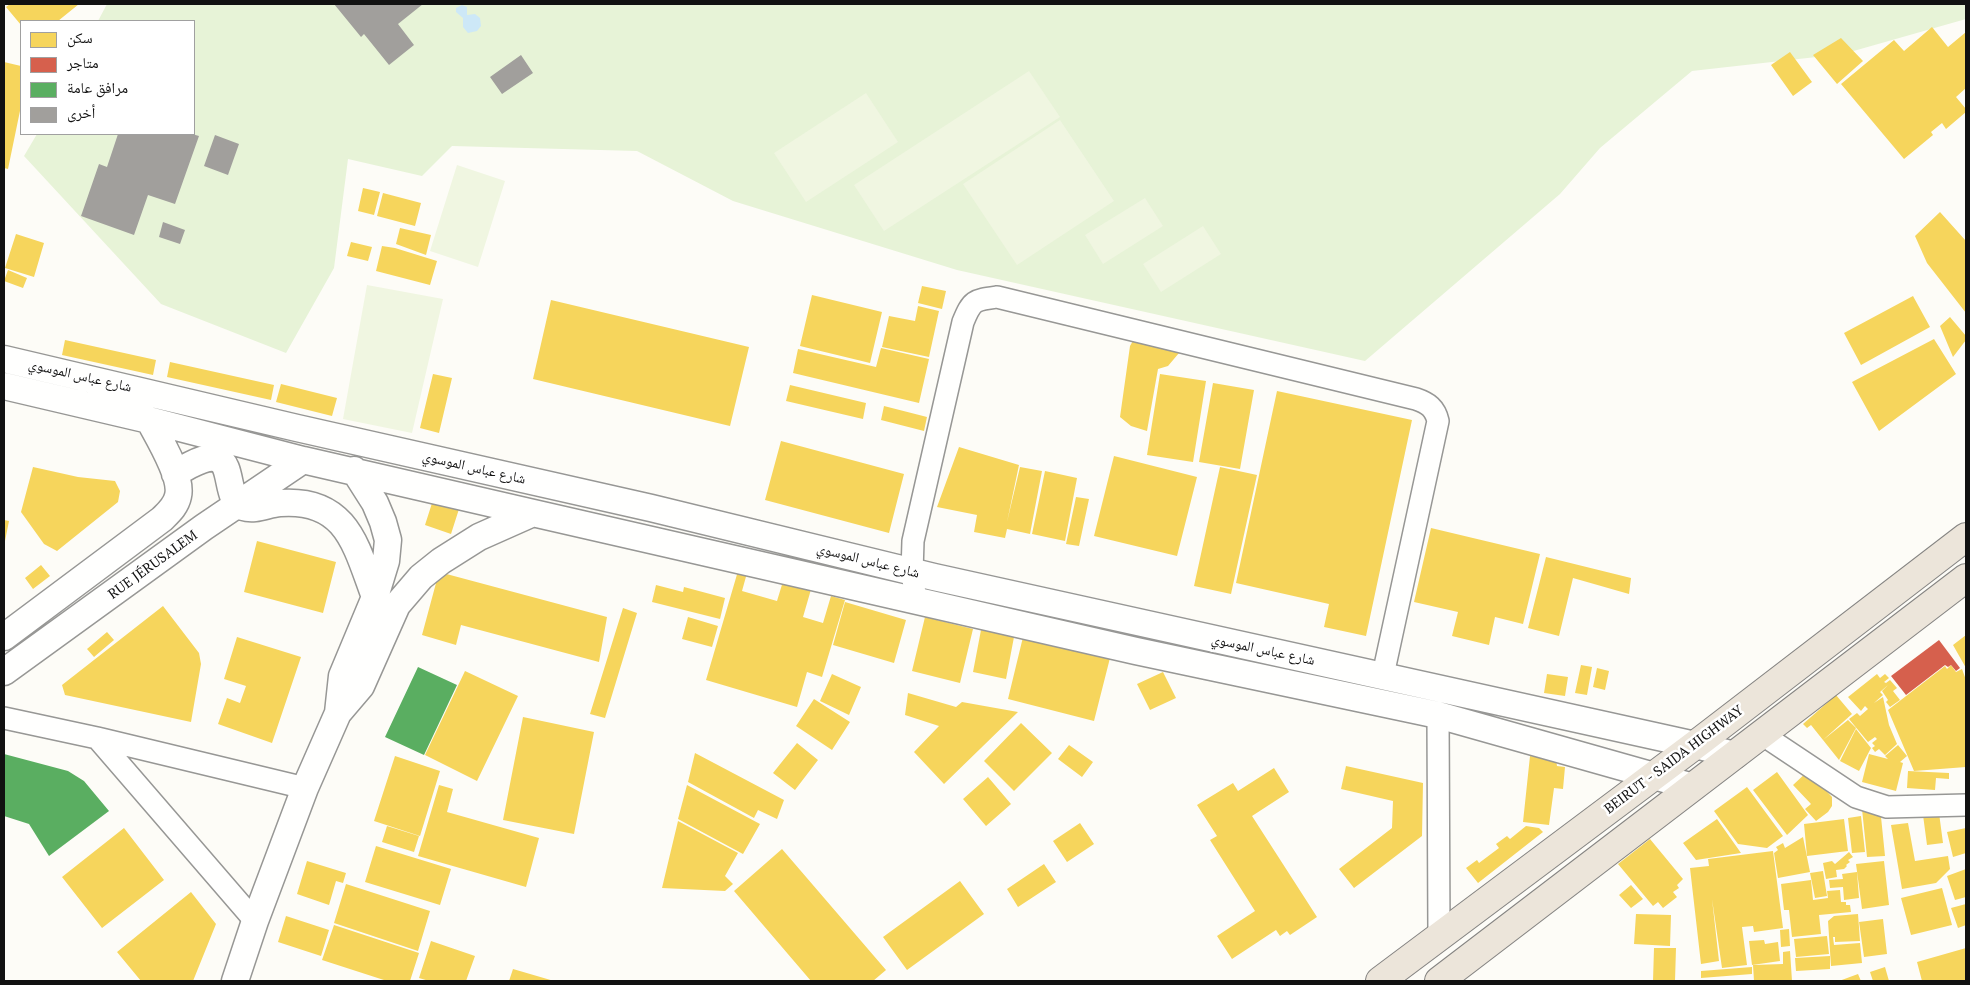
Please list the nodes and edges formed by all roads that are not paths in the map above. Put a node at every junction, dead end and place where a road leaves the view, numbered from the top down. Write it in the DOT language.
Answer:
graph roads {
  1 [pos="4,359"];
  2 [pos="4,386"];
  3 [pos="149,420"];
  4 [pos="303,460"];
  5 [pos="354,470"];
  6 [pos="175,474"];
  7 [pos="238,504"];
  8 [pos="533,513"];
  9 [pos="1966,537"];
  10 [pos="912,572"];
  11 [pos="1966,578"];
  12 [pos="375,597"];
  13 [pos="916,601"];
  14 [pos="4,637"];
  15 [pos="4,672"];
  16 [pos="1383,675"];
  17 [pos="338,713"];
  18 [pos="1438,715"];
  19 [pos="4,718"];
  20 [pos="1763,735"];
  21 [pos="97,738"];
  22 [pos="1695,745"];
  23 [pos="1735,755"];
  24 [pos="1652,776"];
  25 [pos="1693,787"];
  26 [pos="305,788"];
  27 [pos="1966,805"];
  28 [pos="254,921"];
  29 [pos="1439,936"];
  30 [pos="236,981"];
  31 [pos="1380,981"];
  32 [pos="1439,981"];
  1 -- 10 [label="street, شارع عباس الموسوي"];
  2 -- 3 [label="street, شارع عباس الموسوي"];
  3 -- 4 [label="street, شارع عباس الموسوي"];
  3 -- 6 [label="street"];
  4 -- 5 [label="street, شارع عباس الموسوي"];
  4 -- 7 [label="street, RUE JÉRUSALEM"];
  5 -- 8 [label="street, شارع عباس الموسوي"];
  5 -- 12 [label="street"];
  6 -- 7 [label="street"];
  6 -- 14 [label="street"];
  7 -- 12 [label="street"];
  7 -- 15 [label="street, RUE JÉRUSALEM"];
  8 -- 13 [label="street, شارع عباس الموسوي"];
  8 -- 17 [label="street"];
  9 -- 22 [label="highway, BEIRUT - SAIDA HIGHWAY"];
  10 -- 13 [label="street"];
  10 -- 16 [label="street, شارع عباس الموسوي"];
  10 -- 16 [label="street"];
  11 -- 20 [label="highway"];
  12 -- 17 [label="street"];
  13 -- 18 [label="street, شارع عباس الموسوي"];
  16 -- 22 [label="street, شارع عباس الموسوي"];
  17 -- 26 [label="street"];
  18 -- 24 [label="street, شارع عباس الموسوي"];
  18 -- 29 [label="street"];
  19 -- 21 [label="street"];
  20 -- 23 [label="highway"];
  20 -- 27 [label="street"];
  21 -- 26 [label="street"];
  21 -- 28 [label="street"];
  22 -- 23 [label="street, شارع عباس الموسوي"];
  22 -- 24 [label="highway, BEIRUT - SAIDA HIGHWAY"];
  23 -- 25 [label="highway"];
  24 -- 25 [label="street, شارع عباس الموسوي"];
  24 -- 29 [label="highway, BEIRUT - SAIDA HIGHWAY"];
  25 -- 32 [label="highway"];
  26 -- 28 [label="street"];
  28 -- 30 [label="street"];
  29 -- 31 [label="highway, BEIRUT - SAIDA HIGHWAY"];
}
